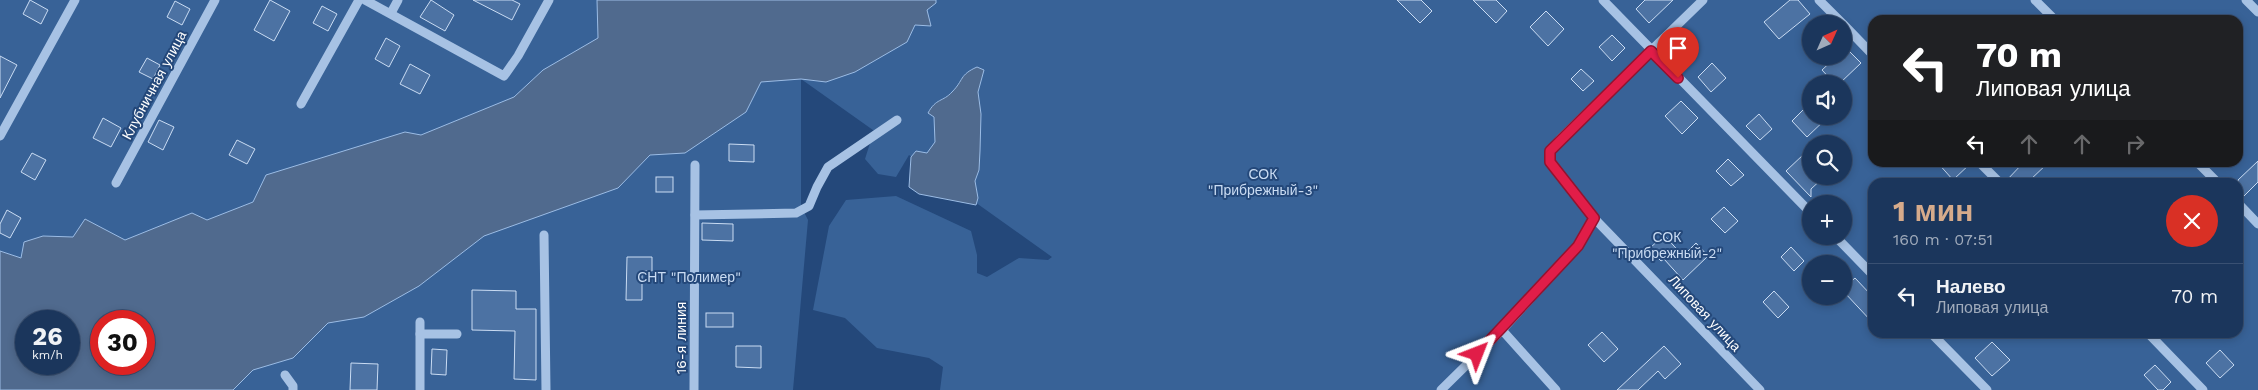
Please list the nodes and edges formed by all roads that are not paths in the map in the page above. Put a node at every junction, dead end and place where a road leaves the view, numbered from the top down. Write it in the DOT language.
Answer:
graph roads {
  1 [pos="75,0"];
  2 [pos="216,0"];
  3 [pos="359,0"];
  4 [pos="365,0"];
  5 [pos="398,0"];
  6 [pos="549,0"];
  7 [pos="1602,0"];
  8 [pos="1703,0"];
  9 [pos="1819,0"];
  10 [pos="2034,0"];
  11 [pos="2246,0"];
  12 [pos="2258,12"];
  13 [pos="391,13"];
  14 [pos="1834,15"];
  15 [pos="2049,15"];
  16 [pos="1852,33"];
  17 [pos="1868,50"];
  18 [pos="1651,51"];
  19 [pos="301,104"];
  20 [pos="897,120"];
  21 [pos="0,136"];
  22 [pos="695,166"];
  23 [pos="1985,167"];
  24 [pos="2202,167"];
  25 [pos="1995,178"];
  26 [pos="2213,178"];
  27 [pos="116,183"];
  28 [pos="1802,204"];
  29 [pos="2243,208"];
  30 [pos="695,215"];
  31 [pos="1594,218"];
  32 [pos="2258,224"];
  33 [pos="544,235"];
  34 [pos="1844,245"];
  35 [pos="1868,270"];
  36 [pos="420,322"];
  37 [pos="1502,330"];
  38 [pos="420,334"];
  39 [pos="457,334"];
  40 [pos="1936,338"];
  41 [pos="2153,338"];
  42 [pos="285,374"];
  43 [pos="293,390"];
  44 [pos="420,390"];
  45 [pos="546,390"];
  46 [pos="694,390"];
  47 [pos="1441,390"];
  48 [pos="1556,390"];
  49 [pos="1760,390"];
  50 [pos="1987,390"];
  51 [pos="2204,390"];
  1 -- 21 [label="street"];
  2 -- 27 [label="street, Клубничная улица"];
  3 -- 19 [label="street"];
  4 -- 13 [label="street"];
  5 -- 13 [label="street"];
  6 -- 13 [label="street"];
  7 -- 18 [label="street"];
  8 -- 18 [label="street, Липовая улица"];
  9 -- 14 [label="street"];
  10 -- 15 [label="street"];
  11 -- 12 [label="street"];
  16 -- 17 [label="street"];
  18 -- 28 [label="street"];
  18 -- 31 [label="street, Липовая улица"];
  20 -- 30 [label="street"];
  22 -- 30 [label="street, 16-я линия"];
  23 -- 25 [label="street"];
  24 -- 26 [label="street"];
  29 -- 32 [label="street"];
  30 -- 46 [label="street, 16-я линия"];
  31 -- 37 [label="street"];
  31 -- 49 [label="street, Липовая улица"];
  33 -- 45 [label="street"];
  34 -- 35 [label="street"];
  36 -- 38 [label="street"];
  37 -- 47 [label="street"];
  37 -- 48 [label="street"];
  38 -- 39 [label="street"];
  38 -- 44 [label="street"];
  40 -- 50 [label="street"];
  41 -- 51 [label="street"];
  42 -- 43 [label="street"];
}
